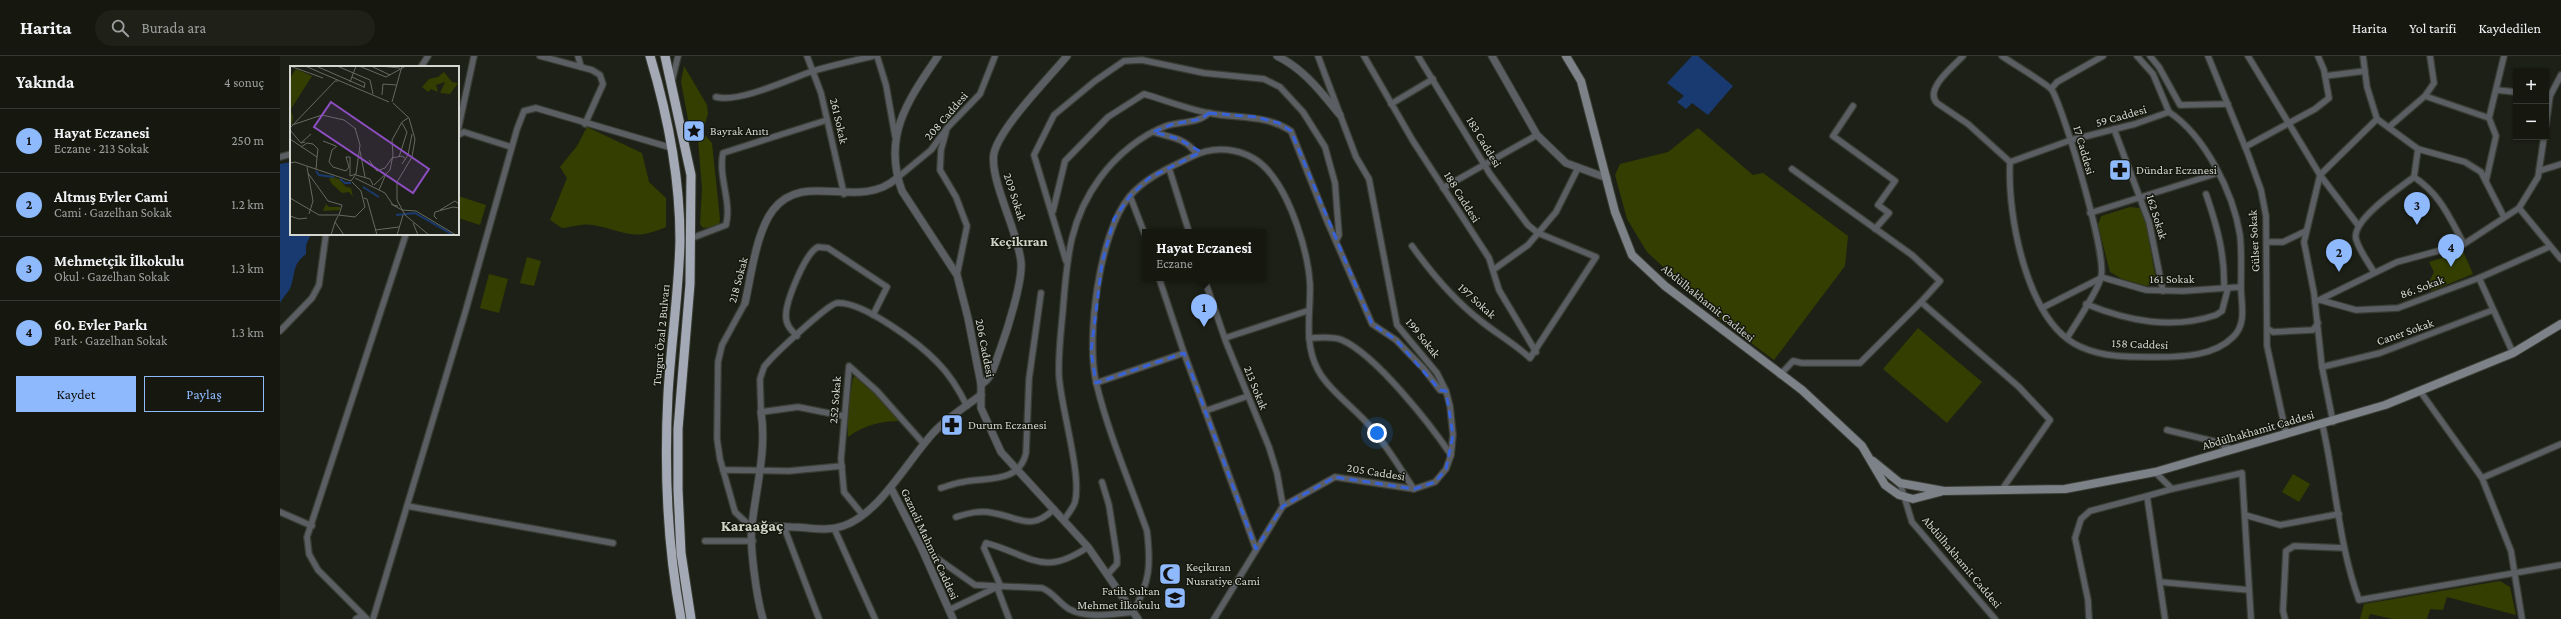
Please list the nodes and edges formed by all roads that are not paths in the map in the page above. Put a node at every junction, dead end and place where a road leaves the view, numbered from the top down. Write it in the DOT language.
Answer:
graph roads {
  1 [pos="428,56"];
  2 [pos="474,56"];
  3 [pos="540,56"];
  4 [pos="554,56"];
  5 [pos="578,56"];
  6 [pos="650,56"];
  7 [pos="665,56"];
  8 [pos="678,56"];
  9 [pos="807,56"];
  10 [pos="873,56"];
  11 [pos="878,56"];
  12 [pos="938,56"];
  13 [pos="995,56"];
  14 [pos="1067,56"];
  15 [pos="1277,56"];
  16 [pos="1318,56"];
  17 [pos="1364,56"];
  18 [pos="1418,56"];
  19 [pos="1492,56"];
  20 [pos="1566,56"];
  21 [pos="1963,56"];
  22 [pos="2002,56"];
  23 [pos="2103,56"];
  24 [pos="2137,56"];
  25 [pos="2150,56"];
  26 [pos="2208,56"];
  27 [pos="2248,56"];
  28 [pos="2318,56"];
  29 [pos="2363,56"];
  30 [pos="2430,56"];
  31 [pos="2504,56"];
  32 [pos="559,61"];
  33 [pos="422,66"];
  34 [pos="581,67"];
  35 [pos="813,71"];
  36 [pos="2365,71"];
  37 [pos="2561,75"];
  38 [pos="2325,76"];
  39 [pos="1432,79"];
  40 [pos="671,86"];
  41 [pos="2051,89"];
  42 [pos="2496,90"];
  43 [pos="2513,92"];
  44 [pos="2549,94"];
  45 [pos="2425,96"];
  46 [pos="716,97"];
  47 [pos="1391,104"];
  48 [pos="2228,104"];
  49 [pos="1853,106"];
  50 [pos="2169,112"];
  51 [pos="1209,113"];
  52 [pos="1340,115"];
  53 [pos="2489,118"];
  54 [pos="2377,119"];
  55 [pos="827,120"];
  56 [pos="585,124"];
  57 [pos="2288,124"];
  58 [pos="459,125"];
  59 [pos="948,127"];
  60 [pos="2389,127"];
  61 [pos="2114,129"];
  62 [pos="1153,132"];
  63 [pos="459,134"];
  64 [pos="1536,135"];
  65 [pos="894,136"];
  66 [pos="2071,140"];
  67 [pos="2544,140"];
  68 [pos="512,146"];
  69 [pos="2245,147"];
  70 [pos="672,148"];
  71 [pos="2418,149"];
  72 [pos="290,154"];
  73 [pos="1196,154"];
  74 [pos="280,157"];
  75 [pos="2010,162"];
  76 [pos="1484,164"];
  77 [pos="2561,164"];
  78 [pos="1169,168"];
  79 [pos="1578,168"];
  80 [pos="1792,169"];
  81 [pos="2539,171"];
  82 [pos="2218,173"];
  83 [pos="2320,175"];
  84 [pos="2414,177"];
  85 [pos="897,178"];
  86 [pos="1607,178"];
  87 [pos="2486,181"];
  88 [pos="1443,188"];
  89 [pos="844,194"];
  90 [pos="2206,194"];
  91 [pos="1130,196"];
  92 [pos="2140,198"];
  93 [pos="2519,208"];
  94 [pos="1053,211"];
  95 [pos="2090,213"];
  96 [pos="2504,217"];
  97 [pos="2358,225"];
  98 [pos="1143,229"];
  99 [pos="1188,229"];
  100 [pos="1875,229"];
  101 [pos="2306,231"];
  102 [pos="1538,233"];
  103 [pos="326,235"];
  104 [pos="406,235"];
  105 [pos="692,238"];
  106 [pos="1336,241"];
  107 [pos="2268,242"];
  108 [pos="2464,244"];
  109 [pos="1412,246"];
  110 [pos="2549,247"];
  111 [pos="2561,259"];
  112 [pos="1066,261"];
  113 [pos="1493,270"];
  114 [pos="2374,272"];
  115 [pos="957,276"];
  116 [pos="2101,277"];
  117 [pos="2479,278"];
  118 [pos="1160,281"];
  119 [pos="1205,281"];
  120 [pos="2241,287"];
  121 [pos="2226,288"];
  122 [pos="2163,291"];
  123 [pos="1041,293"];
  124 [pos="2318,301"];
  125 [pos="1921,302"];
  126 [pos="745,303"];
  127 [pos="2086,304"];
  128 [pos="2042,308"];
  129 [pos="2493,310"];
  130 [pos="1307,311"];
  131 [pos="873,315"];
  132 [pos="2318,323"];
  133 [pos="2561,324"];
  134 [pos="2268,329"];
  135 [pos="280,331"];
  136 [pos="797,336"];
  137 [pos="1225,338"];
  138 [pos="1308,338"];
  139 [pos="2067,338"];
  140 [pos="1536,352"];
  141 [pos="1184,353"];
  142 [pos="2513,353"];
  143 [pos="2322,367"];
  144 [pos="1780,375"];
  145 [pos="1096,383"];
  146 [pos="981,384"];
  147 [pos="1446,391"];
  148 [pos="2420,391"];
  149 [pos="981,395"];
  150 [pos="1248,396"];
  151 [pos="967,406"];
  152 [pos="1205,411"];
  153 [pos="761,412"];
  154 [pos="843,416"];
  155 [pos="2333,422"];
  156 [pos="2322,423"];
  157 [pos="2167,430"];
  158 [pos="2286,433"];
  159 [pos="924,444"];
  160 [pos="2561,444"];
  161 [pos="2233,450"];
  162 [pos="1451,455"];
  163 [pos="1872,461"];
  164 [pos="842,466"];
  165 [pos="760,469"];
  166 [pos="1016,469"];
  167 [pos="723,470"];
  168 [pos="2155,472"];
  169 [pos="2482,478"];
  170 [pos="1892,479"];
  171 [pos="1102,482"];
  172 [pos="1900,484"];
  173 [pos="1885,485"];
  174 [pos="891,488"];
  175 [pos="941,488"];
  176 [pos="1414,489"];
  177 [pos="2172,490"];
  178 [pos="1944,491"];
  179 [pos="2001,491"];
  180 [pos="2147,496"];
  181 [pos="1904,497"];
  182 [pos="407,506"];
  183 [pos="1283,506"];
  184 [pos="1054,509"];
  185 [pos="280,512"];
  186 [pos="862,514"];
  187 [pos="2245,514"];
  188 [pos="2339,514"];
  189 [pos="956,517"];
  190 [pos="1064,520"];
  191 [pos="312,526"];
  192 [pos="751,527"];
  193 [pos="784,527"];
  194 [pos="834,528"];
  195 [pos="705,541"];
  196 [pos="753,541"];
  197 [pos="613,543"];
  198 [pos="921,547"];
  199 [pos="1088,547"];
  200 [pos="2344,548"];
  201 [pos="1256,549"];
  202 [pos="2561,564"];
  203 [pos="2514,571"];
  204 [pos="1108,574"];
  205 [pos="2160,582"];
  206 [pos="999,587"];
  207 [pos="2249,590"];
  208 [pos="949,610"];
  209 [pos="1133,612"];
  210 [pos="1081,616"];
  211 [pos="365,617"];
  212 [pos="873,618"];
  213 [pos="356,619"];
  214 [pos="373,619"];
  215 [pos="681,619"];
  216 [pos="691,619"];
  217 [pos="763,619"];
  218 [pos="819,619"];
  219 [pos="953,619"];
  220 [pos="1010,619"];
  221 [pos="1138,619"];
  222 [pos="1214,619"];
  223 [pos="1995,619"];
  224 [pos="2089,619"];
  225 [pos="2165,619"];
  226 [pos="2251,619"];
  227 [pos="2285,619"];
  228 [pos="2522,619"];
  1 -- 33 [label="street"];
  2 -- 58 [label="street"];
  3 -- 32 [label="street"];
  4 -- 32 [label="street"];
  5 -- 34 [label="street"];
  6 -- 70 [label="highway, Turgut Özal 2 Bulvarı"];
  7 -- 40 [label="highway, Turgut Özal 2 Bulvarı"];
  8 -- 40 [label="street"];
  9 -- 35 [label="street, 261 Sokak"];
  10 -- 35 [label="street"];
  11 -- 65 [label="street"];
  12 -- 65 [label="street, 206 Caddesi"];
  13 -- 59 [label="street, 208 Caddesi"];
  14 -- 146 [label="street, 209 Sokak"];
  15 -- 52 [label="street"];
  16 -- 52 [label="street, 199 Sokak"];
  17 -- 47 [label="street, 188 Caddesi"];
  18 -- 39 [label="street, 183 Caddesi"];
  19 -- 64 [label="street"];
  20 -- 86 [label="main road, Abdülhakhamit Caddesi"];
  21 -- 75 [label="street"];
  22 -- 41 [label="street"];
  23 -- 41 [label="street"];
  24 -- 50 [label="street"];
  25 -- 48 [label="street"];
  26 -- 48 [label="street, Gülser Sokak"];
  27 -- 57 [label="street"];
  28 -- 38 [label="street"];
  29 -- 36 [label="street"];
  30 -- 45 [label="street"];
  31 -- 42 [label="street"];
  32 -- 34 [label="street"];
  34 -- 56 [label="street"];
  35 -- 46 [label="street"];
  35 -- 55 [label="street, 261 Sokak"];
  36 -- 38 [label="street"];
  36 -- 54 [label="street"];
  37 -- 44 [label="street"];
  38 -- 57 [label="street"];
  39 -- 47 [label="street"];
  39 -- 76 [label="street, 183 Caddesi"];
  40 -- 105 [label="highway, Turgut Özal 2 Bulvarı"];
  41 -- 66 [label="street, 17 Caddesi"];
  42 -- 43 [label="street"];
  42 -- 53 [label="street"];
  45 -- 53 [label="street"];
  45 -- 60 [label="street"];
  47 -- 88 [label="street, 188 Caddesi"];
  48 -- 69 [label="street, Gülser Sokak"];
  49 -- 100 [label="street"];
  50 -- 61 [label="street, 59 Caddesi"];
  50 -- 82 [label="street, 158 Caddesi"];
  51 -- 62 [label="street"];
  51 -- 94 [label="street"];
  51 -- 106 [label="street"];
  52 -- 147 [label="street, 199 Sokak"];
  53 -- 87 [label="street"];
  54 -- 60 [label="street"];
  54 -- 83 [label="street"];
  55 -- 89 [label="street, 261 Sokak"];
  55 -- 105 [label="street"];
  56 -- 68 [label="street"];
  56 -- 70 [label="street"];
  57 -- 69 [label="street"];
  57 -- 83 [label="street"];
  59 -- 85 [label="street, 208 Caddesi"];
  59 -- 115 [label="street"];
  60 -- 71 [label="street"];
  61 -- 66 [label="street, 59 Caddesi"];
  61 -- 92 [label="street, 162 Sokak"];
  62 -- 73 [label="street"];
  62 -- 112 [label="street"];
  63 -- 68 [label="street"];
  64 -- 76 [label="street"];
  64 -- 79 [label="street"];
  65 -- 85 [label="street, 206 Caddesi"];
  66 -- 75 [label="street, 59 Caddesi"];
  66 -- 95 [label="street, 17 Caddesi"];
  67 -- 81 [label="street"];
  68 -- 182 [label="street"];
  69 -- 107 [label="street, Gülser Sokak"];
  70 -- 215 [label="highway, Turgut Özal 2 Bulvarı"];
  71 -- 84 [label="street"];
  71 -- 87 [label="street"];
  72 -- 74 [label="street"];
  73 -- 78 [label="street"];
  73 -- 130 [label="street"];
  75 -- 128 [label="street, 158 Caddesi"];
  76 -- 88 [label="street"];
  76 -- 102 [label="street, 183 Caddesi"];
  77 -- 81 [label="street"];
  78 -- 91 [label="street"];
  78 -- 99 [label="street"];
  79 -- 86 [label="street"];
  79 -- 102 [label="street"];
  80 -- 100 [label="street"];
  81 -- 93 [label="street"];
  82 -- 92 [label="street"];
  82 -- 120 [label="street, 158 Caddesi"];
  83 -- 97 [label="street"];
  83 -- 101 [label="street"];
  84 -- 97 [label="street"];
  84 -- 108 [label="street"];
  85 -- 89 [label="street, 218 Sokak"];
  85 -- 115 [label="street, 206 Caddesi"];
  86 -- 144 [label="main road, Abdülhakhamit Caddesi"];
  87 -- 96 [label="street"];
  88 -- 113 [label="street, 188 Caddesi"];
  89 -- 126 [label="street, 218 Sokak"];
  90 -- 121 [label="street"];
  91 -- 98 [label="street"];
  91 -- 145 [label="street"];
  92 -- 95 [label="street"];
  92 -- 122 [label="street, 162 Sokak"];
  93 -- 96 [label="street"];
  93 -- 110 [label="street"];
  94 -- 106 [label="street"];
  94 -- 112 [label="street"];
  95 -- 116 [label="street, 17 Caddesi"];
  96 -- 108 [label="street"];
  97 -- 114 [label="street"];
  100 -- 125 [label="street"];
  101 -- 107 [label="street"];
  101 -- 124 [label="street"];
  102 -- 113 [label="street"];
  102 -- 140 [label="street"];
  103 -- 135 [label="street"];
  104 -- 191 [label="street"];
  105 -- 216 [label="highway, Turgut Özal 2 Bulvarı"];
  106 -- 147 [label="street"];
  107 -- 134 [label="street, Gülser Sokak"];
  108 -- 114 [label="street"];
  109 -- 140 [label="street, 197 Sokak"];
  110 -- 111 [label="street"];
  110 -- 117 [label="street, 86. Sokak"];
  112 -- 190 [label="street"];
  113 -- 140 [label="street, 188 Caddesi"];
  114 -- 124 [label="street"];
  115 -- 146 [label="street, 206 Caddesi"];
  116 -- 122 [label="street, 161 Sokak"];
  116 -- 127 [label="street"];
  116 -- 128 [label="street"];
  117 -- 124 [label="street, 86. Sokak"];
  117 -- 129 [label="street"];
  118 -- 141 [label="street"];
  119 -- 137 [label="street, 213 Sokak"];
  120 -- 121 [label="street, 161 Sokak"];
  120 -- 139 [label="street, 158 Caddesi"];
  121 -- 122 [label="street, 161 Sokak"];
  121 -- 127 [label="street"];
  123 -- 166 [label="street"];
  124 -- 132 [label="street"];
  125 -- 144 [label="street"];
  125 -- 179 [label="street"];
  126 -- 167 [label="street, 218 Sokak"];
  127 -- 139 [label="street"];
  128 -- 139 [label="street, 158 Caddesi"];
  129 -- 142 [label="street"];
  129 -- 143 [label="street, Caner Sokak"];
  130 -- 137 [label="street"];
  130 -- 138 [label="street"];
  131 -- 136 [label="street"];
  131 -- 136 [label="street"];
  131 -- 151 [label="street"];
  132 -- 134 [label="street"];
  132 -- 143 [label="street"];
  133 -- 142 [label="main road, Abdülhakhamit Caddesi"];
  134 -- 158 [label="street, Gülser Sokak"];
  136 -- 153 [label="street"];
  137 -- 150 [label="street, 213 Sokak"];
  138 -- 162 [label="street"];
  138 -- 176 [label="street"];
  141 -- 145 [label="street"];
  141 -- 152 [label="street"];
  142 -- 148 [label="main road, Abdülhakhamit Caddesi"];
  143 -- 155 [label="street"];
  144 -- 163 [label="main road, Abdülhakhamit Caddesi"];
  145 -- 209 [label="street"];
  146 -- 149 [label="street, 206 Caddesi"];
  147 -- 162 [label="street, 199 Sokak"];
  148 -- 155 [label="main road, Abdülhakhamit Caddesi"];
  148 -- 169 [label="street"];
  149 -- 151 [label="street, Gazneli Mahmut Caddesi"];
  149 -- 166 [label="street, 206 Caddesi"];
  150 -- 152 [label="street"];
  150 -- 183 [label="street, 213 Sokak"];
  151 -- 159 [label="street, Gazneli Mahmut Caddesi"];
  152 -- 201 [label="street"];
  153 -- 154 [label="street"];
  153 -- 165 [label="street"];
  154 -- 159 [label="street, 252 Sokak"];
  154 -- 164 [label="street, 252 Sokak"];
  155 -- 156 [label="main road, Abdülhakhamit Caddesi"];
  156 -- 158 [label="main road, Abdülhakhamit Caddesi"];
  156 -- 188 [label="street"];
  157 -- 161 [label="street"];
  158 -- 161 [label="main road, Abdülhakhamit Caddesi"];
  159 -- 174 [label="street, Gazneli Mahmut Caddesi"];
  160 -- 169 [label="street"];
  161 -- 168 [label="main road, Abdülhakhamit Caddesi"];
  162 -- 176 [label="street, 199 Sokak"];
  163 -- 170 [label="main road, Abdülhakhamit Caddesi"];
  163 -- 173 [label="main road, Abdülhakhamit Caddesi"];
  164 -- 165 [label="street"];
  164 -- 186 [label="street, 252 Sokak"];
  165 -- 167 [label="street"];
  165 -- 192 [label="street"];
  166 -- 175 [label="street"];
  166 -- 184 [label="street, 206 Caddesi"];
  167 -- 192 [label="street, 218 Sokak"];
  168 -- 177 [label="street"];
  168 -- 179 [label="main road, Abdülhakhamit Caddesi"];
  169 -- 203 [label="street"];
  170 -- 172 [label="main road, Abdülhakhamit Caddesi"];
  170 -- 173 [label="street"];
  171 -- 204 [label="street"];
  172 -- 178 [label="main road, Abdülhakhamit Caddesi"];
  172 -- 181 [label="street, Abdülhakhamit Caddesi"];
  173 -- 181 [label="main road, Abdülhakhamit Caddesi"];
  174 -- 186 [label="street"];
  174 -- 198 [label="street, Gazneli Mahmut Caddesi"];
  176 -- 183 [label="street, 205 Caddesi"];
  177 -- 180 [label="street"];
  177 -- 187 [label="street"];
  178 -- 179 [label="main road, Abdülhakhamit Caddesi"];
  178 -- 181 [label="main road, Abdülhakhamit Caddesi"];
  180 -- 205 [label="street"];
  180 -- 224 [label="street"];
  181 -- 223 [label="street, Abdülhakhamit Caddesi"];
  182 -- 197 [label="street"];
  182 -- 214 [label="street"];
  183 -- 201 [label="street, 205 Caddesi"];
  184 -- 189 [label="street"];
  184 -- 190 [label="street, 206 Caddesi"];
  185 -- 191 [label="street"];
  186 -- 194 [label="street"];
  187 -- 188 [label="street"];
  187 -- 207 [label="street"];
  188 -- 200 [label="street"];
  190 -- 199 [label="street, 206 Caddesi"];
  191 -- 211 [label="street"];
  192 -- 193 [label="street"];
  192 -- 196 [label="street"];
  193 -- 194 [label="street"];
  193 -- 218 [label="street"];
  194 -- 212 [label="street"];
  195 -- 196 [label="street"];
  196 -- 217 [label="street"];
  198 -- 206 [label="street"];
  198 -- 208 [label="street, Gazneli Mahmut Caddesi"];
  199 -- 204 [label="street, 206 Caddesi"];
  199 -- 206 [label="street"];
  200 -- 203 [label="street"];
  200 -- 227 [label="street"];
  201 -- 222 [label="street, 205 Caddesi"];
  202 -- 203 [label="street"];
  203 -- 228 [label="street"];
  204 -- 209 [label="street, 206 Caddesi"];
  205 -- 207 [label="street"];
  205 -- 225 [label="street"];
  206 -- 208 [label="street"];
  206 -- 210 [label="street"];
  206 -- 220 [label="street"];
  207 -- 226 [label="street"];
  208 -- 219 [label="street, Gazneli Mahmut Caddesi"];
  209 -- 210 [label="street"];
  209 -- 221 [label="street, 206 Caddesi"];
  211 -- 213 [label="street"];
}
